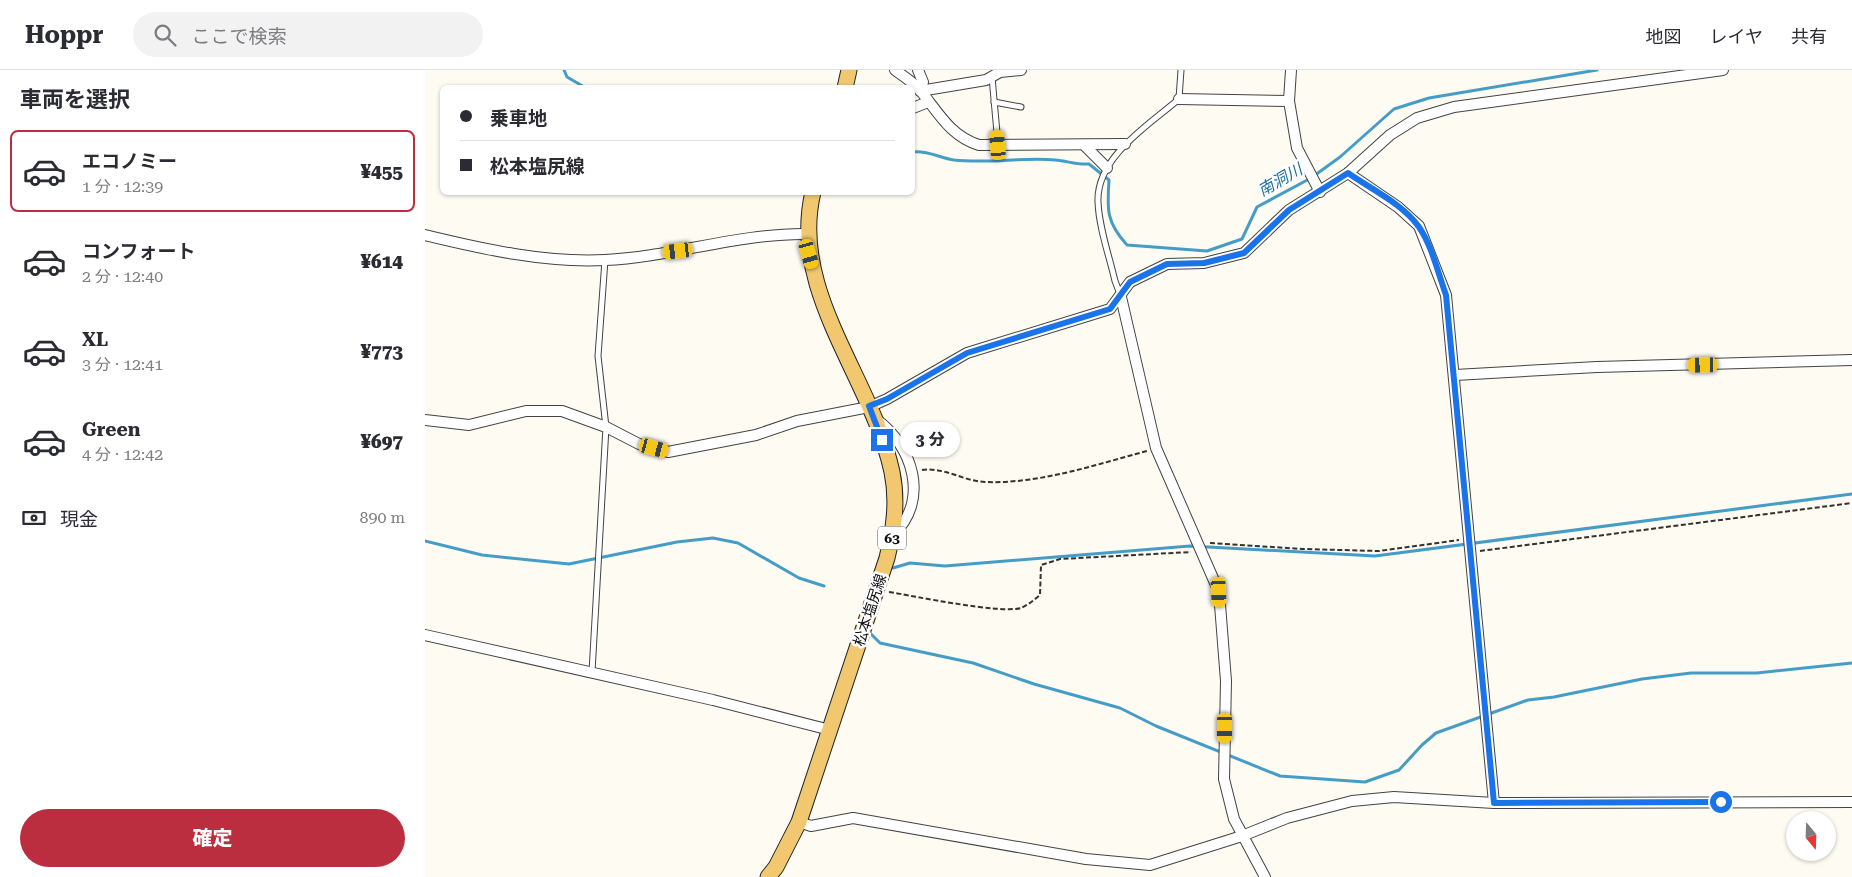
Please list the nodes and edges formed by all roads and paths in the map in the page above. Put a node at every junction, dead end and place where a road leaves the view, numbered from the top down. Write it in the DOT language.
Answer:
graph roads {
  1 [pos="849,70"];
  2 [pos="895,70"];
  3 [pos="918,70"];
  4 [pos="1021,70"];
  5 [pos="1181,70"];
  6 [pos="1291,70"];
  7 [pos="1723,70"];
  8 [pos="992,76"];
  9 [pos="846,85"];
  10 [pos="913,85"];
  11 [pos="915,87"];
  12 [pos="920,91"];
  13 [pos="1179,99"];
  14 [pos="1289,101"];
  15 [pos="928,102"];
  16 [pos="995,102"];
  17 [pos="915,107"];
  18 [pos="1021,107"];
  19 [pos="1125,144"];
  20 [pos="998,145"];
  21 [pos="1085,146"];
  22 [pos="1107,168"];
  23 [pos="1348,173"];
  24 [pos="1320,192"];
  25 [pos="812,195"];
  26 [pos="807,234"];
  27 [pos="425,235"];
  28 [pos="605,260"];
  29 [pos="1121,297"];
  30 [pos="1852,360"];
  31 [pos="1455,375"];
  32 [pos="871,412"];
  33 [pos="425,420"];
  34 [pos="606,427"];
  35 [pos="1156,448"];
  36 [pos="913,472"];
  37 [pos="1852,503"];
  38 [pos="893,535"];
  39 [pos="1469,538"];
  40 [pos="1199,547"];
  41 [pos="1471,552"];
  42 [pos="877,589"];
  43 [pos="425,635"];
  44 [pos="592,672"];
  45 [pos="830,730"];
  46 [pos="1852,802"];
  47 [pos="1494,803"];
  48 [pos="799,822"];
  49 [pos="1242,836"];
  50 [pos="768,877"];
  51 [pos="1265,877"];
  1 -- 9 [label="main road"];
  2 -- 10 [label="street"];
  3 -- 12 [label="street"];
  4 -- 8 [label="street"];
  5 -- 13 [label="lane"];
  6 -- 14 [label="street"];
  7 -- 23 [label="street"];
  8 -- 12 [label="street"];
  8 -- 16 [label="lane"];
  11 -- 12 [label="street"];
  12 -- 15 [label="street"];
  13 -- 14 [label="street"];
  13 -- 19 [label="lane"];
  14 -- 24 [label="street"];
  15 -- 17 [label="street"];
  15 -- 20 [label="street"];
  16 -- 18 [label="lane"];
  16 -- 20 [label="lane"];
  19 -- 21 [label="street"];
  19 -- 22 [label="lane"];
  20 -- 21 [label="street"];
  21 -- 22 [label="street"];
  22 -- 29 [label="lane"];
  23 -- 24 [label="street"];
  23 -- 31 [label="street"];
  24 -- 29 [label="street"];
  25 -- 26 [label="main road, 松本塩尻線 / 63"];
  26 -- 28 [label="street"];
  26 -- 32 [label="main road, 松本塩尻線 / 63"];
  27 -- 28 [label="street"];
  28 -- 34 [label="lane"];
  29 -- 32 [label="street"];
  29 -- 35 [label="street"];
  30 -- 31 [label="street"];
  31 -- 39 [label="street"];
  32 -- 34 [label="street"];
  32 -- 36 [label="street"];
  32 -- 38 [label="main road, 松本塩尻線 / 63"];
  33 -- 34 [label="street"];
  34 -- 44 [label="lane"];
  35 -- 36 [label="path"];
  35 -- 40 [label="street"];
  36 -- 38 [label="street"];
  37 -- 41 [label="path"];
  38 -- 42 [label="main road, 松本塩尻線 / 63"];
  39 -- 40 [label="path"];
  39 -- 41 [label="street"];
  40 -- 42 [label="path"];
  40 -- 49 [label="street"];
  41 -- 47 [label="street"];
  42 -- 45 [label="main road, 松本塩尻線 / 63"];
  43 -- 44 [label="street"];
  44 -- 45 [label="street"];
  45 -- 48 [label="main road, 松本塩尻線 / 63"];
  46 -- 47 [label="street"];
  47 -- 49 [label="street"];
  48 -- 49 [label="street"];
  48 -- 50 [label="main road, 松本塩尻線 / 63"];
  49 -- 51 [label="street"];
}
